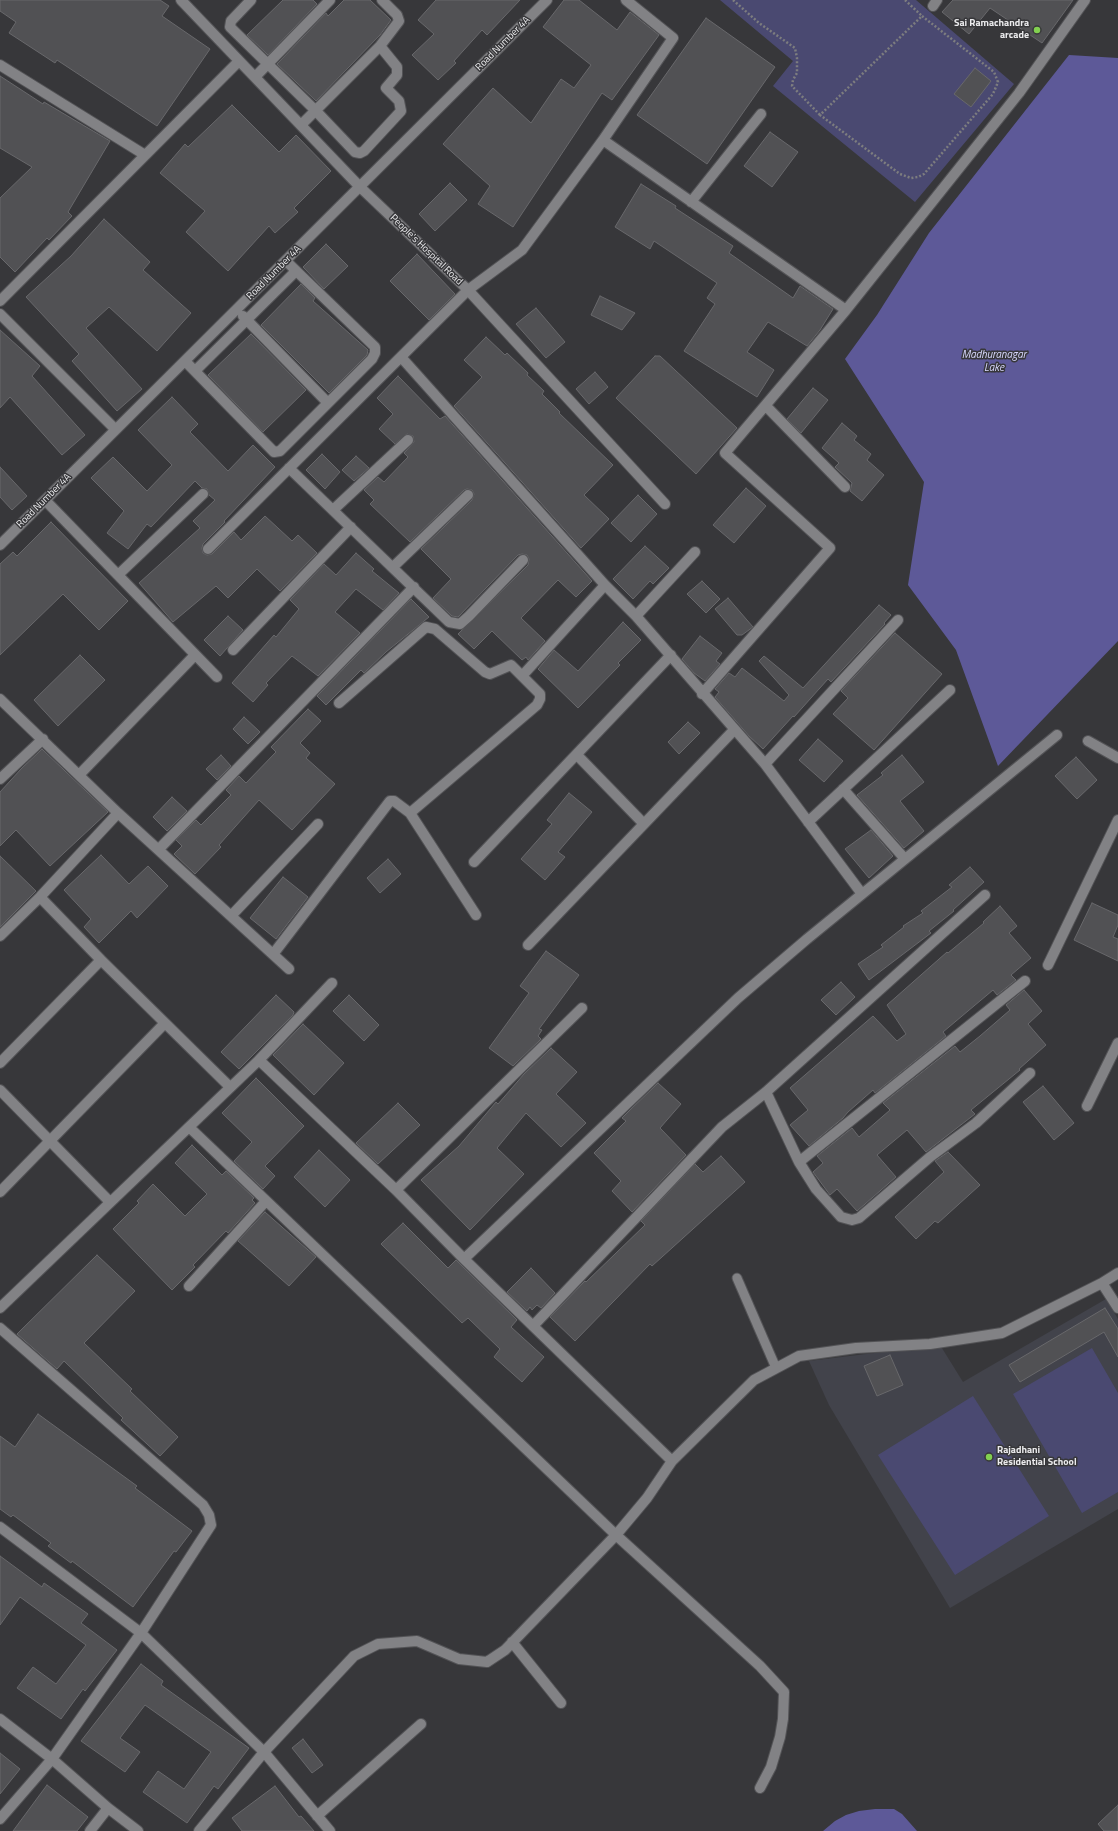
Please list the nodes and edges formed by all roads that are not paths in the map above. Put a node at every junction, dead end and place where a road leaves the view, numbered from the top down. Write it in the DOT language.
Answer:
graph roads {
  1 [pos="181,0"];
  2 [pos="251,0"];
  3 [pos="329,0"];
  4 [pos="382,0"];
  5 [pos="547,0"];
  6 [pos="626,0"];
  7 [pos="1085,0"];
  8 [pos="380,46"];
  9 [pos="239,61"];
  10 [pos="268,63"];
  11 [pos="0,65"];
  12 [pos="255,77"];
  13 [pos="315,110"];
  14 [pos="761,114"];
  15 [pos="301,125"];
  16 [pos="603,140"];
  17 [pos="145,155"];
  18 [pos="360,187"];
  19 [pos="691,202"];
  20 [pos="286,261"];
  21 [pos="296,271"];
  22 [pos="468,290"];
  23 [pos="0,301"];
  24 [pos="237,309"];
  25 [pos="846,310"];
  26 [pos="0,314"];
  27 [pos="247,320"];
  28 [pos="400,357"];
  29 [pos="185,361"];
  30 [pos="196,372"];
  31 [pos="328,403"];
  32 [pos="766,406"];
  33 [pos="115,429"];
  34 [pos="408,440"];
  35 [pos="289,468"];
  36 [pos="845,487"];
  37 [pos="203,494"];
  38 [pos="468,495"];
  39 [pos="45,500"];
  40 [pos="665,504"];
  41 [pos="333,510"];
  42 [pos="351,527"];
  43 [pos="0,545"];
  44 [pos="208,549"];
  45 [pos="695,552"];
  46 [pos="523,560"];
  47 [pos="393,567"];
  48 [pos="118,575"];
  49 [pos="605,585"];
  50 [pos="414,587"];
  51 [pos="636,616"];
  52 [pos="898,620"];
  53 [pos="233,650"];
  54 [pos="196,655"];
  55 [pos="671,655"];
  56 [pos="522,676"];
  57 [pos="217,677"];
  58 [pos="950,690"];
  59 [pos="702,694"];
  60 [pos="0,698"];
  61 [pos="339,703"];
  62 [pos="734,730"];
  63 [pos="1057,735"];
  64 [pos="43,739"];
  65 [pos="1088,742"];
  66 [pos="577,755"];
  67 [pos="1118,758"];
  68 [pos="765,764"];
  69 [pos="79,775"];
  70 [pos="0,778"];
  71 [pos="843,789"];
  72 [pos="118,813"];
  73 [pos="410,813"];
  74 [pos="1118,820"];
  75 [pos="808,822"];
  76 [pos="318,824"];
  77 [pos="644,824"];
  78 [pos="159,849"];
  79 [pos="905,859"];
  80 [pos="474,862"];
  81 [pos="862,894"];
  82 [pos="985,895"];
  83 [pos="40,897"];
  84 [pos="476,915"];
  85 [pos="231,916"];
  86 [pos="0,936"];
  87 [pos="528,944"];
  88 [pos="274,953"];
  89 [pos="101,960"];
  90 [pos="1048,965"];
  91 [pos="289,969"];
  92 [pos="1025,981"];
  93 [pos="332,983"];
  94 [pos="582,1008"];
  95 [pos="165,1023"];
  96 [pos="1118,1043"];
  97 [pos="259,1060"];
  98 [pos="0,1063"];
  99 [pos="1030,1073"];
  100 [pos="230,1087"];
  101 [pos="0,1090"];
  102 [pos="766,1092"];
  103 [pos="1087,1106"];
  104 [pos="189,1127"];
  105 [pos="50,1142"];
  106 [pos="799,1162"];
  107 [pos="396,1190"];
  108 [pos="0,1192"];
  109 [pos="266,1201"];
  110 [pos="110,1202"];
  111 [pos="464,1259"];
  112 [pos="1118,1273"];
  113 [pos="737,1278"];
  114 [pos="1102,1283"];
  115 [pos="189,1286"];
  116 [pos="0,1308"];
  117 [pos="1118,1308"];
  118 [pos="533,1326"];
  119 [pos="0,1328"];
  120 [pos="776,1368"];
  121 [pos="672,1461"];
  122 [pos="0,1527"];
  123 [pos="616,1535"];
  124 [pos="141,1632"];
  125 [pos="512,1642"];
  126 [pos="561,1703"];
  127 [pos="0,1719"];
  128 [pos="421,1724"];
  129 [pos="264,1752"];
  130 [pos="52,1759"];
  131 [pos="760,1788"];
  132 [pos="108,1808"];
  133 [pos="317,1816"];
  134 [pos="0,1819"];
  135 [pos="90,1831"];
  136 [pos="138,1831"];
  137 [pos="199,1831"];
  138 [pos="330,1831"];
  1 -- 9 [label="street, People's Hospital Road"];
  2 -- 10 [label="street"];
  3 -- 10 [label="street"];
  4 -- 8 [label="street"];
  5 -- 18 [label="street, Road Number 4A"];
  6 -- 16 [label="street"];
  7 -- 25 [label="street"];
  8 -- 13 [label="street"];
  8 -- 13 [label="street"];
  9 -- 12 [label="street, People's Hospital Road"];
  9 -- 17 [label="street"];
  10 -- 12 [label="street"];
  10 -- 13 [label="street"];
  11 -- 17 [label="street"];
  12 -- 15 [label="street, People's Hospital Road"];
  13 -- 15 [label="street"];
  14 -- 19 [label="street"];
  15 -- 18 [label="street, People's Hospital Road"];
  16 -- 19 [label="street"];
  16 -- 22 [label="street"];
  17 -- 23 [label="street"];
  18 -- 20 [label="street, Road Number 4A"];
  18 -- 22 [label="street, People's Hospital Road"];
  19 -- 25 [label="street"];
  20 -- 21 [label="street"];
  20 -- 24 [label="street, Road Number 4A"];
  21 -- 27 [label="street"];
  21 -- 31 [label="street"];
  22 -- 28 [label="street"];
  22 -- 40 [label="street, People's Hospital Road"];
  24 -- 27 [label="street"];
  24 -- 29 [label="street, Road Number 4A"];
  25 -- 32 [label="street"];
  26 -- 33 [label="street"];
  27 -- 30 [label="street"];
  27 -- 31 [label="street"];
  28 -- 35 [label="street"];
  28 -- 49 [label="street"];
  29 -- 30 [label="street"];
  29 -- 33 [label="street, Road Number 4A"];
  30 -- 31 [label="street"];
  32 -- 36 [label="street"];
  32 -- 59 [label="street"];
  33 -- 39 [label="street, Road Number 4A"];
  34 -- 41 [label="street"];
  35 -- 41 [label="street"];
  35 -- 44 [label="street"];
  37 -- 48 [label="street"];
  38 -- 47 [label="street"];
  39 -- 43 [label="street, Road Number 4A"];
  39 -- 48 [label="street"];
  41 -- 42 [label="street"];
  42 -- 47 [label="street"];
  42 -- 53 [label="street"];
  45 -- 51 [label="street"];
  46 -- 50 [label="street"];
  47 -- 50 [label="street"];
  48 -- 54 [label="street"];
  49 -- 51 [label="street"];
  49 -- 56 [label="street"];
  50 -- 78 [label="street"];
  51 -- 55 [label="street"];
  52 -- 68 [label="street"];
  54 -- 57 [label="street"];
  54 -- 69 [label="street"];
  55 -- 59 [label="street"];
  55 -- 66 [label="street"];
  56 -- 61 [label="street"];
  56 -- 73 [label="street"];
  58 -- 71 [label="street"];
  59 -- 62 [label="street"];
  60 -- 64 [label="street"];
  62 -- 68 [label="street"];
  62 -- 77 [label="street"];
  63 -- 79 [label="street"];
  64 -- 69 [label="street"];
  64 -- 70 [label="street"];
  65 -- 67 [label="street"];
  66 -- 77 [label="street"];
  66 -- 80 [label="street"];
  68 -- 75 [label="street"];
  69 -- 72 [label="street"];
  71 -- 75 [label="street"];
  71 -- 79 [label="street"];
  72 -- 78 [label="street"];
  72 -- 83 [label="street"];
  73 -- 84 [label="street"];
  73 -- 88 [label="street"];
  74 -- 90 [label="street"];
  75 -- 81 [label="street"];
  76 -- 85 [label="street"];
  77 -- 87 [label="street"];
  78 -- 85 [label="street"];
  79 -- 81 [label="street"];
  81 -- 111 [label="street"];
  82 -- 102 [label="street"];
  83 -- 86 [label="street"];
  83 -- 89 [label="street"];
  85 -- 88 [label="street"];
  88 -- 91 [label="street"];
  89 -- 95 [label="street"];
  89 -- 98 [label="street"];
  92 -- 106 [label="street"];
  93 -- 97 [label="street"];
  94 -- 107 [label="street"];
  95 -- 100 [label="street"];
  95 -- 105 [label="street"];
  96 -- 103 [label="street"];
  97 -- 100 [label="street"];
  97 -- 107 [label="street"];
  99 -- 106 [label="street"];
  100 -- 104 [label="street"];
  101 -- 105 [label="street"];
  102 -- 106 [label="street"];
  102 -- 118 [label="street"];
  104 -- 109 [label="street"];
  104 -- 110 [label="street"];
  105 -- 108 [label="street"];
  105 -- 110 [label="street"];
  107 -- 111 [label="street"];
  109 -- 115 [label="street"];
  109 -- 123 [label="street"];
  110 -- 116 [label="street"];
  111 -- 118 [label="street"];
  112 -- 114 [label="street"];
  113 -- 120 [label="lane"];
  114 -- 117 [label="street"];
  114 -- 120 [label="street"];
  118 -- 121 [label="street"];
  119 -- 124 [label="street"];
  120 -- 121 [label="street"];
  121 -- 123 [label="street"];
  122 -- 124 [label="street"];
  123 -- 125 [label="street"];
  123 -- 131 [label="street"];
  124 -- 129 [label="street"];
  124 -- 130 [label="street"];
  125 -- 126 [label="street"];
  125 -- 129 [label="street"];
  127 -- 130 [label="street"];
  128 -- 133 [label="street"];
  129 -- 133 [label="street"];
  129 -- 137 [label="street"];
  130 -- 132 [label="street"];
  130 -- 134 [label="street"];
  132 -- 135 [label="street"];
  132 -- 136 [label="street"];
  133 -- 138 [label="street"];
}
